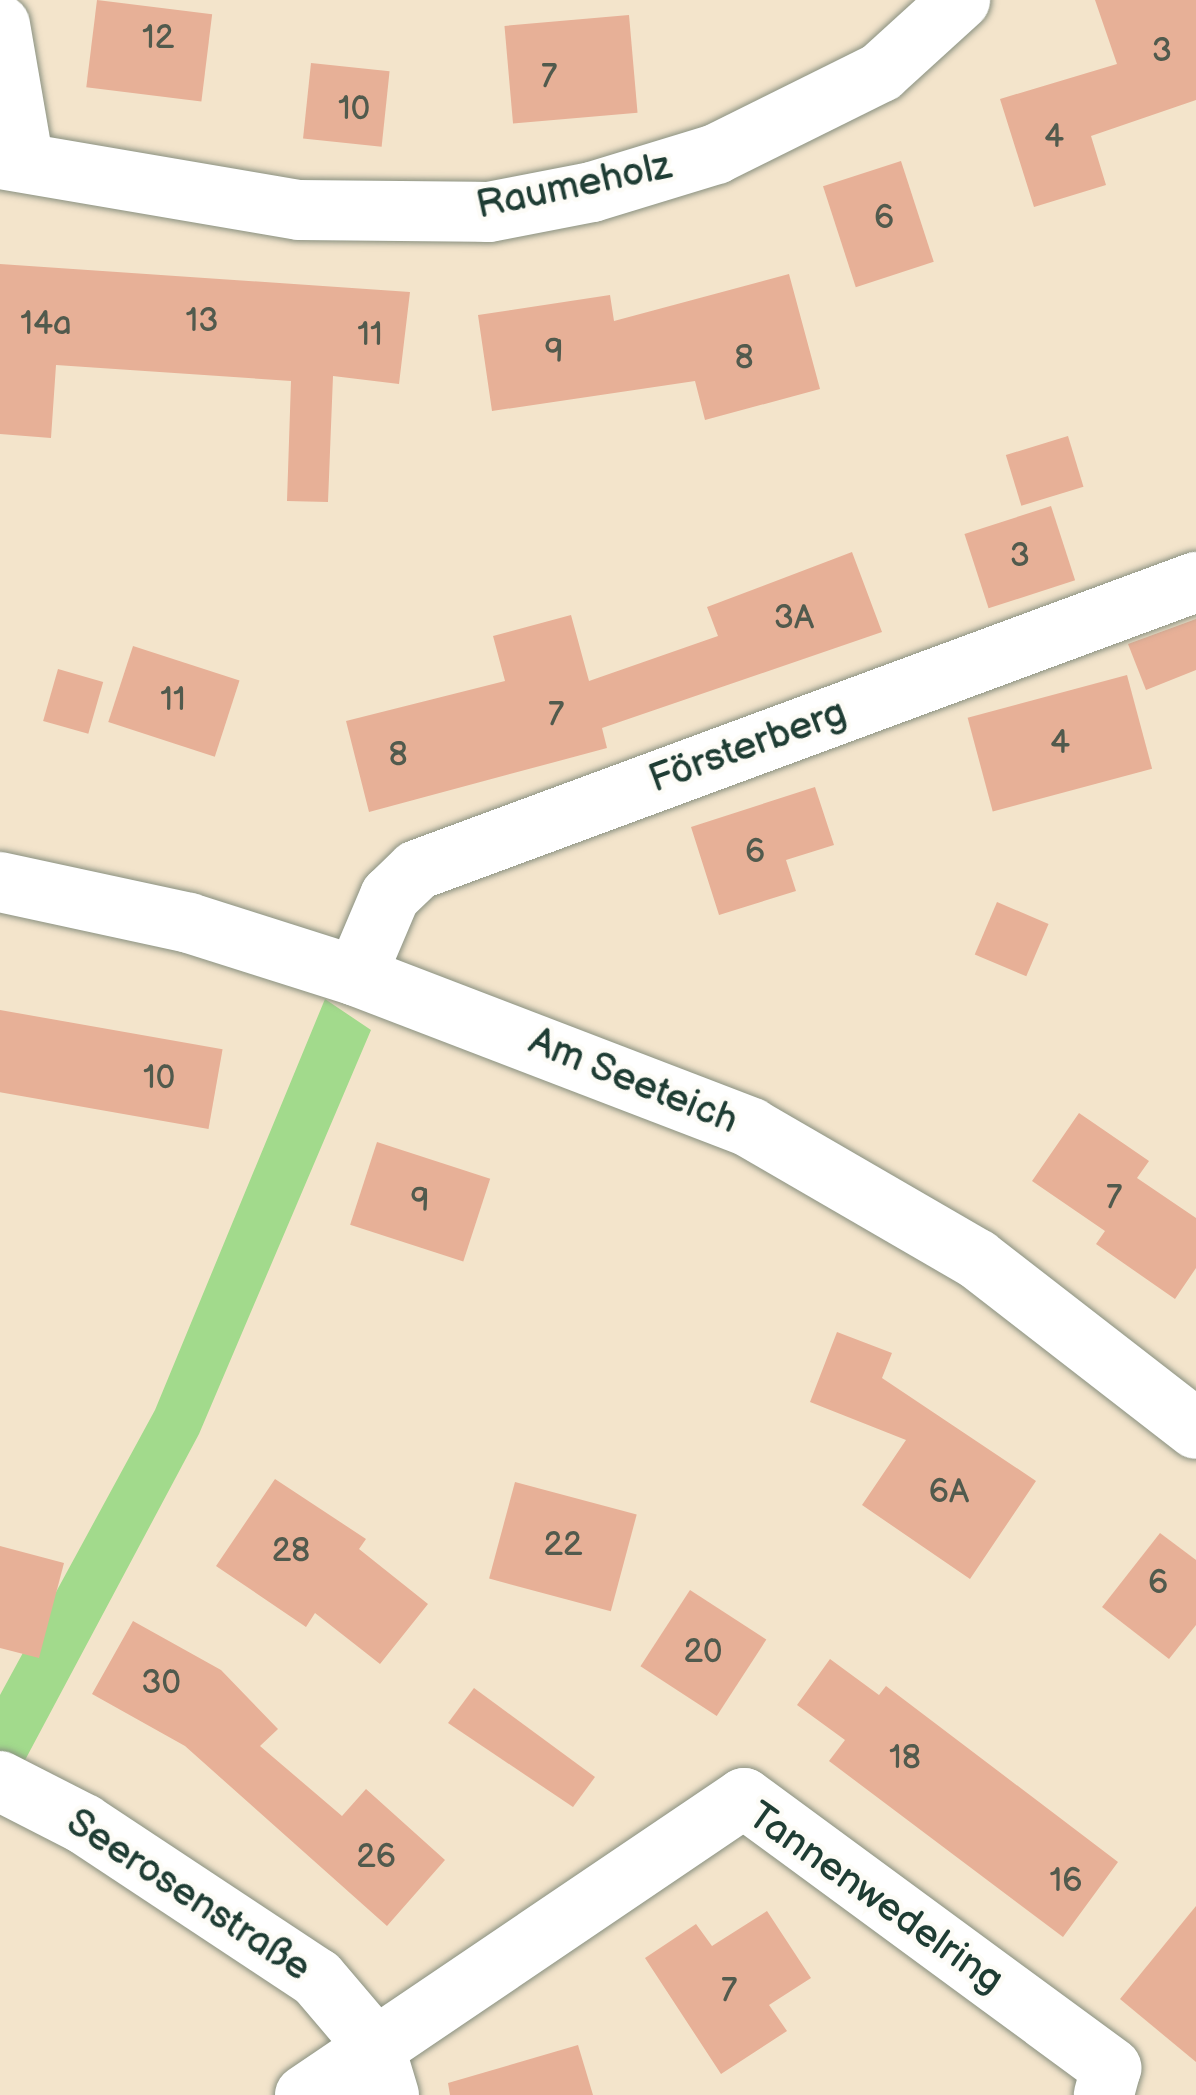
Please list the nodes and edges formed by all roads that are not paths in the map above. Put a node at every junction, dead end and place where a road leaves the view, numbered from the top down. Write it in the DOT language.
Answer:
graph roads {
  1 [pos="960,0"];
  2 [pos="0,25"];
  3 [pos="11,159"];
  4 [pos="1196,582"];
  5 [pos="0,882"];
  6 [pos="356,976"];
  7 [pos="1196,1429"];
  8 [pos="0,1781"];
  9 [pos="381,2070"];
  10 [pos="305,2095"];
  11 [pos="1104,2095"];
  1 -- 3 [label="street, Raumeholz"];
  2 -- 3 [label="street"];
  4 -- 6 [label="street, Försterberg"];
  5 -- 6 [label="street, Am Seeteich"];
  6 -- 7 [label="street, Am Seeteich"];
  8 -- 9 [label="street, Seerosenstraße"];
  9 -- 10 [label="street"];
  9 -- 11 [label="street, Tannenwedelring"];
}
